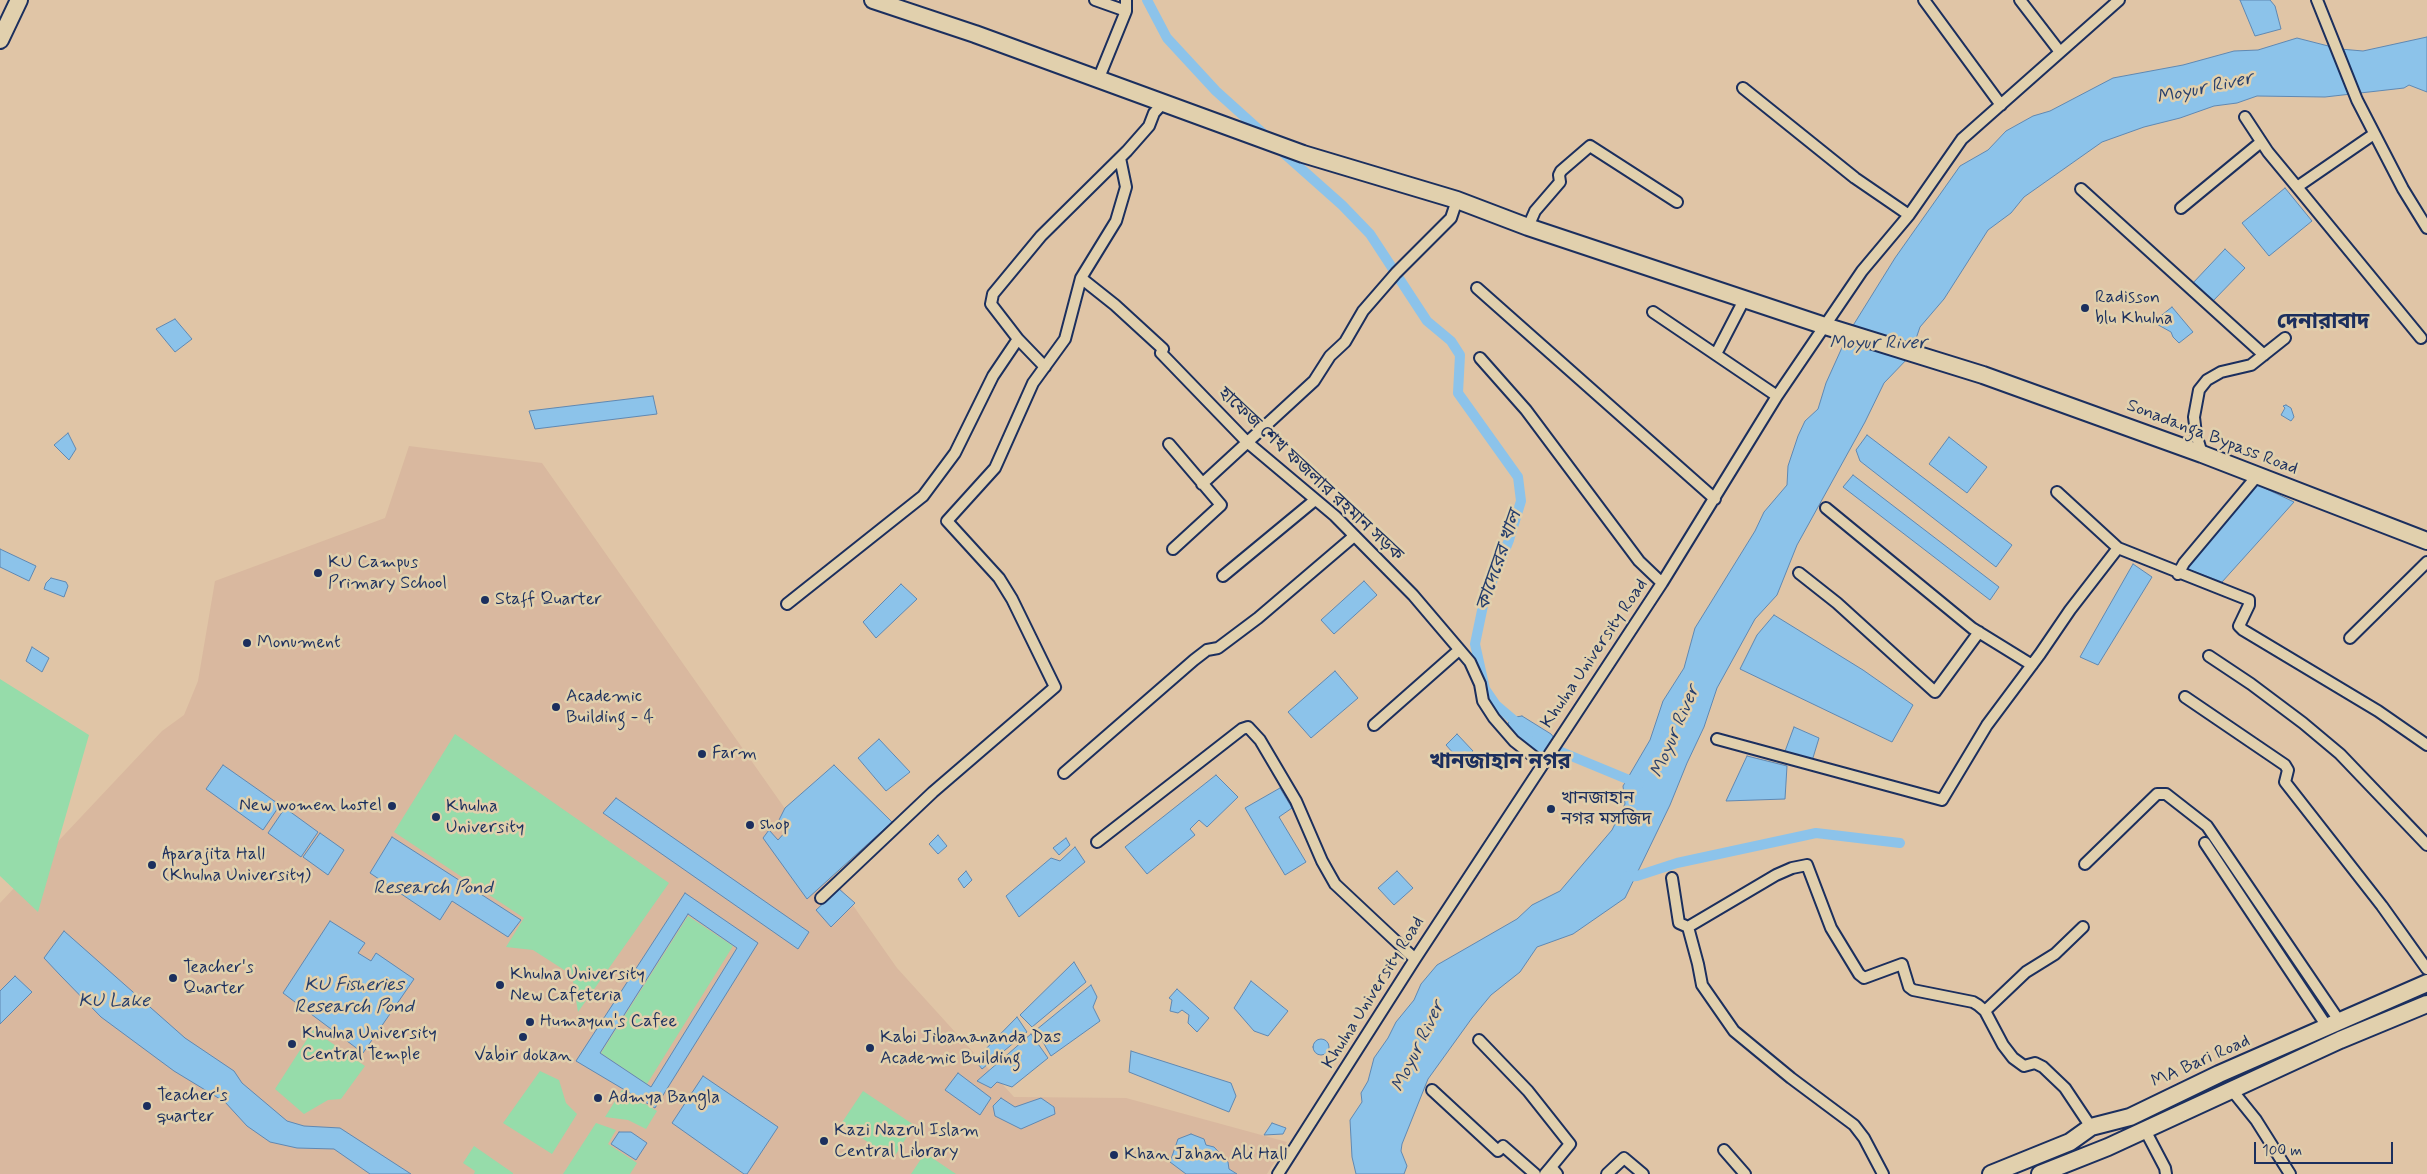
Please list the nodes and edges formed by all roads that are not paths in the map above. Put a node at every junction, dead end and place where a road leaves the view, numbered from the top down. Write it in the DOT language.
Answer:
graph roads {
  1 [pos="19,0"];
  2 [pos="873,0"];
  3 [pos="1096,0"];
  4 [pos="1924,0"];
  5 [pos="2020,0"];
  6 [pos="2119,0"];
  7 [pos="2317,0"];
  8 [pos="1126,5"];
  9 [pos="0,40"];
  10 [pos="2060,52"];
  11 [pos="1098,80"];
  12 [pos="1743,88"];
  13 [pos="1164,102"];
  14 [pos="2001,105"];
  15 [pos="2245,117"];
  16 [pos="2374,134"];
  17 [pos="2262,142"];
  18 [pos="1120,158"];
  19 [pos="2297,187"];
  20 [pos="2081,189"];
  21 [pos="1457,200"];
  22 [pos="1677,202"];
  23 [pos="2180,208"];
  24 [pos="1909,215"];
  25 [pos="1528,227"];
  26 [pos="2427,228"];
  27 [pos="1081,278"];
  28 [pos="1477,288"];
  29 [pos="1745,298"];
  30 [pos="1653,312"];
  31 [pos="1831,328"];
  32 [pos="2285,338"];
  33 [pos="2421,338"];
  34 [pos="1018,339"];
  35 [pos="1716,354"];
  36 [pos="2264,355"];
  37 [pos="1480,358"];
  38 [pos="1045,367"];
  39 [pos="1777,396"];
  40 [pos="1247,442"];
  41 [pos="1169,444"];
  42 [pos="2202,454"];
  43 [pos="2257,476"];
  44 [pos="1202,484"];
  45 [pos="2057,492"];
  46 [pos="1714,499"];
  47 [pos="1315,500"];
  48 [pos="1826,508"];
  49 [pos="2409,534"];
  50 [pos="1353,537"];
  51 [pos="2427,541"];
  52 [pos="2118,548"];
  53 [pos="1173,549"];
  54 [pos="2427,551"];
  55 [pos="2427,562"];
  56 [pos="1799,573"];
  57 [pos="2178,574"];
  58 [pos="1223,576"];
  59 [pos="1662,583"];
  60 [pos="787,604"];
  61 [pos="1980,632"];
  62 [pos="2350,638"];
  63 [pos="1459,650"];
  64 [pos="2209,656"];
  65 [pos="2032,665"];
  66 [pos="2185,698"];
  67 [pos="1374,725"];
  68 [pos="1717,739"];
  69 [pos="2427,745"];
  70 [pos="1542,763"];
  71 [pos="1064,773"];
  72 [pos="1097,842"];
  73 [pos="2205,842"];
  74 [pos="2427,845"];
  75 [pos="2228,857"];
  76 [pos="2085,864"];
  77 [pos="2219,864"];
  78 [pos="1672,878"];
  79 [pos="821,898"];
  80 [pos="1688,927"];
  81 [pos="2083,927"];
  82 [pos="1414,959"];
  83 [pos="2427,969"];
  84 [pos="2427,983"];
  85 [pos="2427,1004"];
  86 [pos="1986,1011"];
  87 [pos="2334,1025"];
  88 [pos="1479,1040"];
  89 [pos="2231,1089"];
  90 [pos="1432,1090"];
  91 [pos="2090,1127"];
  92 [pos="2145,1130"];
  93 [pos="1724,1150"];
  94 [pos="1551,1172"];
  95 [pos="1278,1174"];
  96 [pos="1535,1174"];
  97 [pos="1607,1174"];
  98 [pos="1643,1174"];
  99 [pos="1744,1174"];
  100 [pos="1883,1174"];
  101 [pos="1991,1174"];
  102 [pos="2040,1174"];
  103 [pos="2166,1174"];
  104 [pos="2290,1174"];
  1 -- 9 [label="main road"];
  2 -- 11 [label="main road, Sonadanga Bypass Road"];
  3 -- 8 [label="street"];
  4 -- 14 [label="street"];
  5 -- 10 [label="street"];
  6 -- 10 [label="street, Khulna University Road"];
  7 -- 16 [label="street"];
  8 -- 11 [label="street"];
  10 -- 14 [label="street, Khulna University Road"];
  11 -- 13 [label="main road, Sonadanga Bypass Road"];
  12 -- 24 [label="street"];
  13 -- 18 [label="street"];
  13 -- 21 [label="main road, Sonadanga Bypass Road"];
  14 -- 24 [label="street, Khulna University Road"];
  15 -- 17 [label="street"];
  16 -- 19 [label="street"];
  16 -- 26 [label="street"];
  17 -- 19 [label="street"];
  17 -- 23 [label="street"];
  18 -- 27 [label="street"];
  18 -- 34 [label="street"];
  19 -- 33 [label="street"];
  20 -- 36 [label="street"];
  21 -- 25 [label="main road, Sonadanga Bypass Road"];
  21 -- 40 [label="street"];
  22 -- 25 [label="street"];
  24 -- 31 [label="street, Khulna University Road"];
  25 -- 29 [label="main road, Sonadanga Bypass Road"];
  27 -- 38 [label="street"];
  27 -- 40 [label="street, হাফেজ শেখ ফজলার রহমান সড়ক"];
  28 -- 46 [label="street"];
  29 -- 31 [label="main road, Sonadanga Bypass Road"];
  29 -- 35 [label="street"];
  30 -- 35 [label="street"];
  31 -- 39 [label="street, Khulna University Road"];
  31 -- 42 [label="main road, Sonadanga Bypass Road"];
  32 -- 36 [label="street"];
  34 -- 38 [label="street"];
  34 -- 60 [label="street"];
  35 -- 39 [label="street"];
  36 -- 42 [label="street"];
  37 -- 59 [label="street"];
  38 -- 79 [label="street"];
  39 -- 46 [label="street, Khulna University Road"];
  40 -- 44 [label="street"];
  40 -- 47 [label="street, হাফেজ শেখ ফজলার রহমান সড়ক"];
  41 -- 44 [label="street"];
  42 -- 43 [label="main road, Sonadanga Bypass Road"];
  43 -- 49 [label="main road, Sonadanga Bypass Road"];
  43 -- 57 [label="street"];
  44 -- 53 [label="street"];
  45 -- 52 [label="street"];
  46 -- 59 [label="street, Khulna University Road"];
  47 -- 50 [label="street, হাফেজ শেখ ফজলার রহমান সড়ক"];
  47 -- 58 [label="street"];
  48 -- 61 [label="street"];
  49 -- 51 [label="main road, Sonadanga Bypass Road"];
  49 -- 54 [label="street"];
  50 -- 63 [label="street, হাফেজ শেখ ফজলার রহমান সড়ক"];
  50 -- 71 [label="street"];
  52 -- 57 [label="street"];
  52 -- 65 [label="street"];
  55 -- 62 [label="street"];
  56 -- 61 [label="street"];
  57 -- 69 [label="street"];
  59 -- 70 [label="street, Khulna University Road"];
  61 -- 65 [label="street"];
  63 -- 67 [label="street"];
  63 -- 70 [label="street, হাফেজ শেখ ফজলার রহমান সড়ক"];
  64 -- 74 [label="street"];
  65 -- 68 [label="street"];
  66 -- 83 [label="street"];
  70 -- 82 [label="street, Khulna University Road"];
  72 -- 82 [label="street"];
  73 -- 77 [label="street"];
  75 -- 76 [label="street"];
  75 -- 77 [label="street"];
  75 -- 87 [label="street"];
  77 -- 87 [label="street"];
  78 -- 80 [label="street"];
  80 -- 86 [label="street"];
  80 -- 100 [label="street"];
  81 -- 86 [label="street"];
  82 -- 95 [label="street, Khulna University Road"];
  84 -- 87 [label="main road, MA Bari Road"];
  85 -- 89 [label="main road"];
  86 -- 91 [label="street"];
  87 -- 91 [label="main road, MA Bari Road"];
  88 -- 94 [label="street"];
  89 -- 92 [label="main road"];
  89 -- 104 [label="street"];
  90 -- 96 [label="street"];
  91 -- 101 [label="main road, MA Bari Road"];
  92 -- 102 [label="main road"];
  92 -- 103 [label="street"];
  93 -- 99 [label="street"];
  97 -- 98 [label="street"];
}
